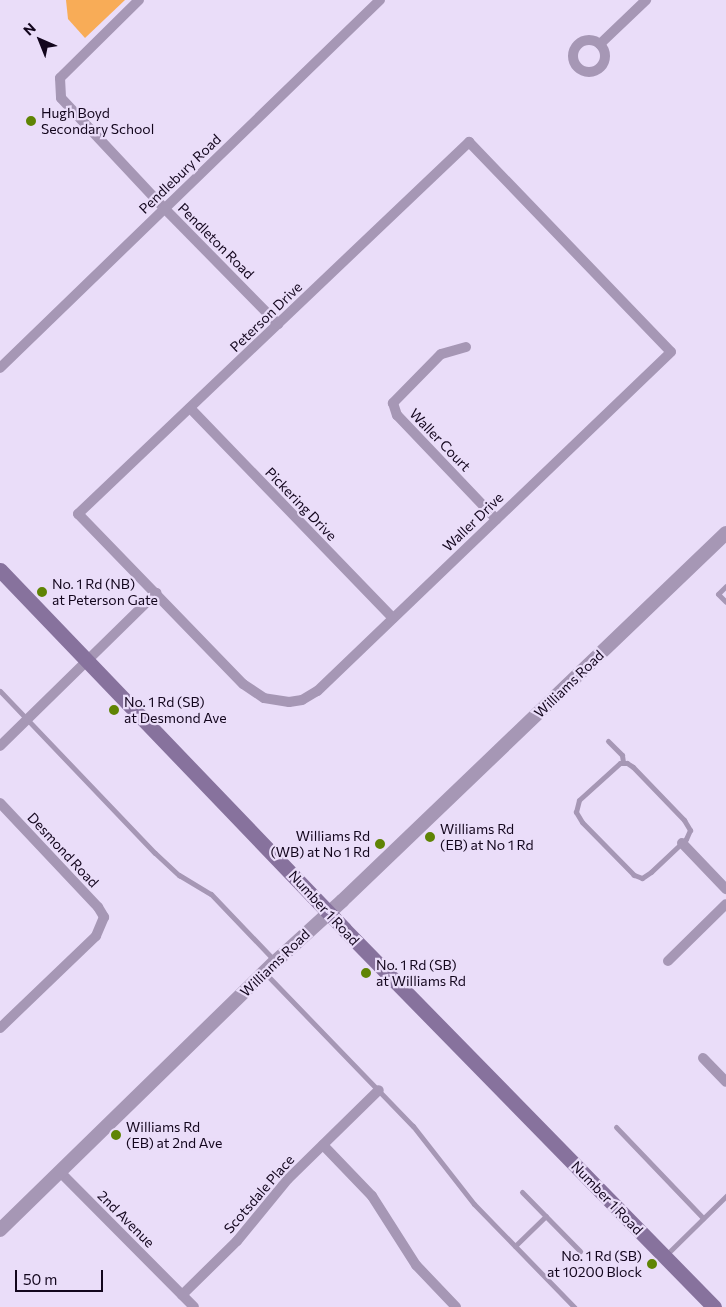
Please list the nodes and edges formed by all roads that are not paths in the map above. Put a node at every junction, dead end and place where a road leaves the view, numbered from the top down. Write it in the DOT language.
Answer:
graph roads {
  1 [pos="139,0"];
  2 [pos="380,0"];
  3 [pos="646,0"];
  4 [pos="600,44"];
  5 [pos="164,208"];
  6 [pos="278,324"];
  7 [pos="466,347"];
  8 [pos="671,352"];
  9 [pos="0,368"];
  10 [pos="190,408"];
  11 [pos="496,519"];
  12 [pos="725,536"];
  13 [pos="0,570"];
  14 [pos="726,586"];
  15 [pos="156,593"];
  16 [pos="726,602"];
  17 [pos="393,618"];
  18 [pos="87,661"];
  19 [pos="0,691"];
  20 [pos="289,702"];
  21 [pos="28,719"];
  22 [pos="608,741"];
  23 [pos="0,746"];
  24 [pos="623,762"];
  25 [pos="0,804"];
  26 [pos="682,843"];
  27 [pos="726,889"];
  28 [pos="726,904"];
  29 [pos="329,912"];
  30 [pos="668,961"];
  31 [pos="275,962"];
  32 [pos="264,972"];
  33 [pos="0,1028"];
  34 [pos="702,1058"];
  35 [pos="726,1082"];
  36 [pos="379,1090"];
  37 [pos="616,1127"];
  38 [pos="323,1145"];
  39 [pos="60,1172"];
  40 [pos="522,1192"];
  41 [pos="726,1196"];
  42 [pos="546,1216"];
  43 [pos="703,1218"];
  44 [pos="0,1230"];
  45 [pos="515,1246"];
  46 [pos="580,1252"];
  47 [pos="664,1256"];
  48 [pos="182,1295"];
  49 [pos="194,1307"];
  50 [pos="456,1307"];
  51 [pos="574,1307"];
  52 [pos="714,1307"];
  1 -- 5 [label="street, Pendleton Road"];
  2 -- 5 [label="street, Pendlebury Road"];
  3 -- 4 [label="street"];
  5 -- 6 [label="street, Pendleton Road"];
  5 -- 9 [label="street, Pendlebury Road"];
  6 -- 8 [label="street, Peterson Drive"];
  6 -- 10 [label="street, Peterson Drive"];
  7 -- 11 [label="street, Waller Court"];
  8 -- 11 [label="street, Waller Drive"];
  10 -- 15 [label="street, Peterson Drive"];
  10 -- 17 [label="street, Pickering Drive"];
  11 -- 17 [label="street, Waller Drive"];
  12 -- 29 [label="street, Williams Road"];
  13 -- 18 [label="main road, Number 1 Road"];
  14 -- 16 [label="lane"];
  15 -- 18 [label="street"];
  15 -- 20 [label="street, Peterson Drive"];
  17 -- 20 [label="street, Waller Drive"];
  18 -- 21 [label="street"];
  18 -- 29 [label="main road, Number 1 Road"];
  19 -- 21 [label="lane"];
  21 -- 23 [label="street"];
  21 -- 31 [label="lane"];
  22 -- 24 [label="lane"];
  24 -- 26 [label="lane"];
  24 -- 26 [label="lane"];
  25 -- 33 [label="street, Desmond Road"];
  26 -- 27 [label="street"];
  28 -- 30 [label="street"];
  29 -- 31 [label="street, Williams Road"];
  29 -- 47 [label="main road, Number 1 Road"];
  31 -- 32 [label="street, Williams Road"];
  32 -- 36 [label="lane"];
  32 -- 39 [label="street, Williams Road"];
  34 -- 35 [label="street"];
  36 -- 38 [label="street, Scotsdale Place"];
  36 -- 45 [label="lane"];
  37 -- 43 [label="lane"];
  38 -- 48 [label="street, Scotsdale Place"];
  38 -- 50 [label="street"];
  39 -- 44 [label="street, Williams Road"];
  39 -- 48 [label="street, 2nd Avenue"];
  40 -- 42 [label="lane"];
  41 -- 43 [label="lane"];
  42 -- 45 [label="lane"];
  42 -- 46 [label="lane"];
  43 -- 47 [label="lane"];
  45 -- 51 [label="lane"];
  47 -- 52 [label="main road, Number 1 Road"];
  48 -- 49 [label="street, 2nd Avenue"];
}
